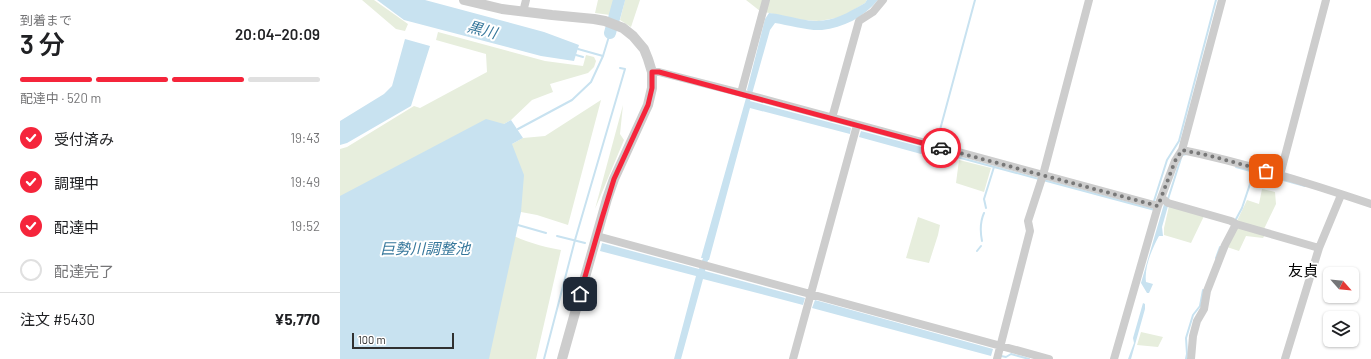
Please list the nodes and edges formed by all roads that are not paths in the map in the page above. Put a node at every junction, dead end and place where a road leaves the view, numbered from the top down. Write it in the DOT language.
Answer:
graph roads {
  1 [pos="464,0"];
  2 [pos="526,0"];
  3 [pos="766,0"];
  4 [pos="883,0"];
  5 [pos="1089,0"];
  6 [pos="1222,0"];
  7 [pos="1326,0"];
  8 [pos="523,12"];
  9 [pos="652,72"];
  10 [pos="743,94"];
  11 [pos="832,118"];
  12 [pos="856,130"];
  13 [pos="1182,150"];
  14 [pos="1280,175"];
  15 [pos="1042,179"];
  16 [pos="1340,197"];
  17 [pos="1165,201"];
  18 [pos="1371,204"];
  19 [pos="1157,210"];
  20 [pos="1234,223"];
  21 [pos="597,236"];
  22 [pos="1319,248"];
  23 [pos="809,300"];
  24 [pos="998,354"];
  25 [pos="562,359"];
  26 [pos="793,359"];
  27 [pos="1049,359"];
  28 [pos="1114,359"];
  29 [pos="1190,359"];
  30 [pos="1285,359"];
  1 -- 8 [label="street"];
  2 -- 8 [label="street"];
  3 -- 10 [label="street"];
  4 -- 11 [label="street"];
  5 -- 15 [label="street"];
  6 -- 13 [label="street"];
  7 -- 14 [label="street"];
  8 -- 9 [label="street"];
  9 -- 10 [label="street"];
  9 -- 21 [label="street"];
  10 -- 11 [label="street"];
  11 -- 12 [label="street"];
  12 -- 15 [label="street"];
  12 -- 23 [label="street"];
  13 -- 14 [label="street"];
  13 -- 17 [label="street"];
  14 -- 16 [label="street"];
  15 -- 19 [label="street"];
  15 -- 24 [label="street"];
  16 -- 18 [label="street"];
  16 -- 22 [label="street"];
  17 -- 19 [label="street"];
  17 -- 20 [label="street"];
  19 -- 28 [label="street"];
  20 -- 22 [label="street"];
  20 -- 29 [label="street"];
  21 -- 23 [label="street"];
  21 -- 25 [label="street"];
  22 -- 30 [label="street"];
  23 -- 24 [label="street"];
  23 -- 26 [label="street"];
  24 -- 27 [label="street"];
}
